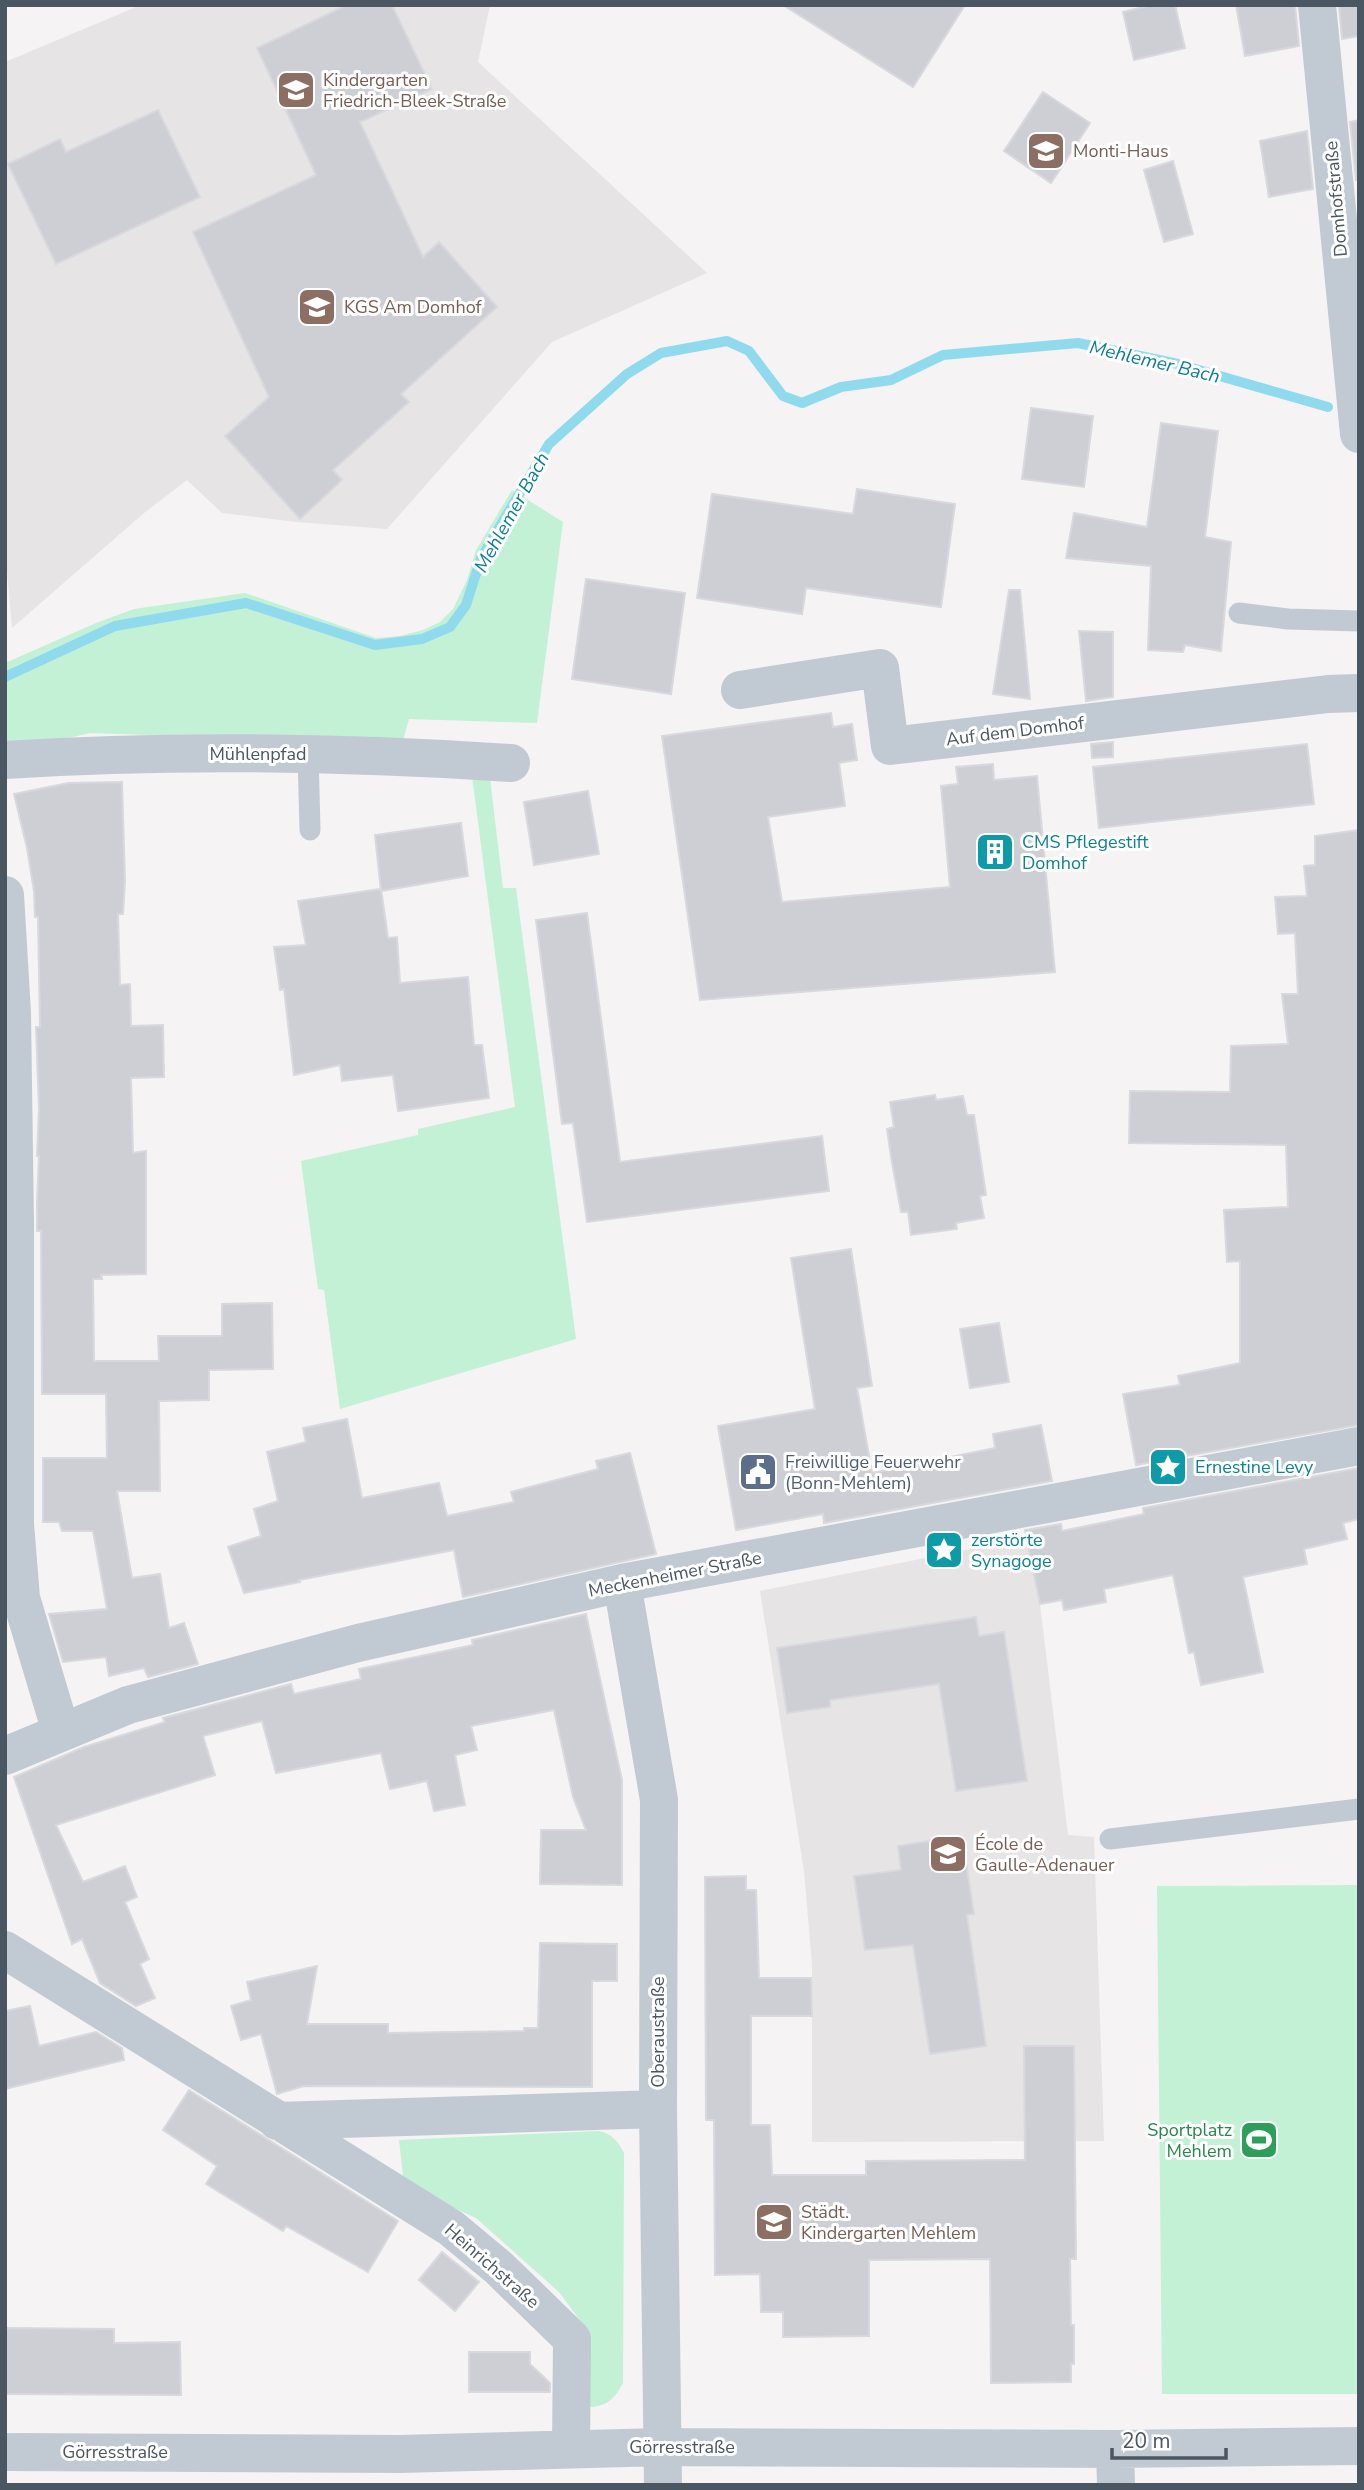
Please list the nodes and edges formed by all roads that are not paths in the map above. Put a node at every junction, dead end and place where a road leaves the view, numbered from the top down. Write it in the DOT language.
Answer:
graph roads {
  1 [pos="1317,5"];
  2 [pos="1359,435"];
  3 [pos="1239,613"];
  4 [pos="1359,621"];
  5 [pos="740,690"];
  6 [pos="1359,693"];
  7 [pos="308,754"];
  8 [pos="5,760"];
  9 [pos="511,763"];
  10 [pos="310,830"];
  11 [pos="5,895"];
  12 [pos="1359,1446"];
  13 [pos="622,1583"];
  14 [pos="61,1732"];
  15 [pos="5,1756"];
  16 [pos="1359,1809"];
  17 [pos="1110,1839"];
  18 [pos="5,1950"];
  19 [pos="658,2109"];
  20 [pos="277,2121"];
  21 [pos="1359,2446"];
  22 [pos="663,2447"];
  23 [pos="571,2449"];
  24 [pos="5,2452"];
  25 [pos="1115,2467"];
  26 [pos="249,2469"];
  27 [pos="663,2485"];
  1 -- 2 [label="street, Domhofstraße"];
  3 -- 4 [label="lane"];
  5 -- 6 [label="street, Auf dem Domhof"];
  7 -- 8 [label="street, Mühlenpfad"];
  7 -- 9 [label="street, Mühlenpfad"];
  7 -- 10 [label="lane"];
  11 -- 14 [label="street"];
  12 -- 13 [label="street, Meckenheimer Straße"];
  13 -- 14 [label="street, Meckenheimer Straße"];
  13 -- 19 [label="street, Oberaustraße"];
  14 -- 15 [label="street, Meckenheimer Straße"];
  16 -- 17 [label="lane"];
  18 -- 20 [label="street, Heinrichstraße"];
  19 -- 20 [label="street"];
  19 -- 22 [label="street, Oberaustraße"];
  20 -- 23 [label="street, Heinrichstraße"];
  21 -- 25 [label="street, Görresstraße"];
  22 -- 23 [label="street, Görresstraße"];
  22 -- 25 [label="street, Görresstraße"];
  22 -- 27 [label="street, Oberaustraße"];
  23 -- 26 [label="street, Görresstraße"];
  24 -- 26 [label="street, Görresstraße"];
}
